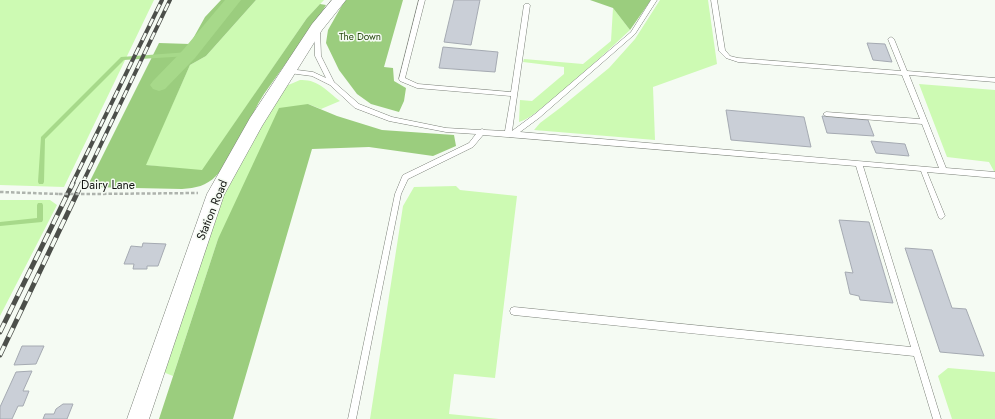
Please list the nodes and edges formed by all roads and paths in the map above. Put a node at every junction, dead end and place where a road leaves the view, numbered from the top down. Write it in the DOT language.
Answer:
graph roads {
  1 [pos="339,0"];
  2 [pos="422,0"];
  3 [pos="654,0"];
  4 [pos="714,0"];
  5 [pos="527,5"];
  6 [pos="317,27"];
  7 [pos="891,39"];
  8 [pos="289,71"];
  9 [pos="905,74"];
  10 [pos="995,80"];
  11 [pos="332,83"];
  12 [pos="514,94"];
  13 [pos="826,114"];
  14 [pos="925,122"];
  15 [pos="482,131"];
  16 [pos="511,134"];
  17 [pos="859,164"];
  18 [pos="923,169"];
  19 [pos="944,171"];
  20 [pos="995,175"];
  21 [pos="0,192"];
  22 [pos="216,194"];
  23 [pos="941,216"];
  24 [pos="514,311"];
  25 [pos="916,352"];
  26 [pos="138,419"];
  27 [pos="352,419"];
  28 [pos="937,419"];
  1 -- 6 [label="street, Station Road"];
  2 -- 12 [label="lane"];
  3 -- 16 [label="lane"];
  4 -- 9 [label="lane"];
  5 -- 12 [label="lane"];
  6 -- 8 [label="street, Station Road"];
  6 -- 11 [label="lane"];
  7 -- 9 [label="lane"];
  8 -- 11 [label="lane"];
  8 -- 22 [label="street, Station Road"];
  9 -- 10 [label="lane"];
  9 -- 14 [label="lane"];
  11 -- 15 [label="lane"];
  12 -- 16 [label="lane"];
  13 -- 14 [label="lane"];
  14 -- 19 [label="lane"];
  15 -- 16 [label="lane"];
  15 -- 27 [label="lane"];
  16 -- 17 [label="lane"];
  17 -- 18 [label="lane"];
  17 -- 25 [label="lane"];
  18 -- 19 [label="lane"];
  18 -- 23 [label="lane"];
  19 -- 20 [label="lane"];
  21 -- 22 [label="path, Dairy Lane, bridge"];
  22 -- 26 [label="street, Station Road"];
  24 -- 25 [label="lane"];
  25 -- 28 [label="lane"];
}
